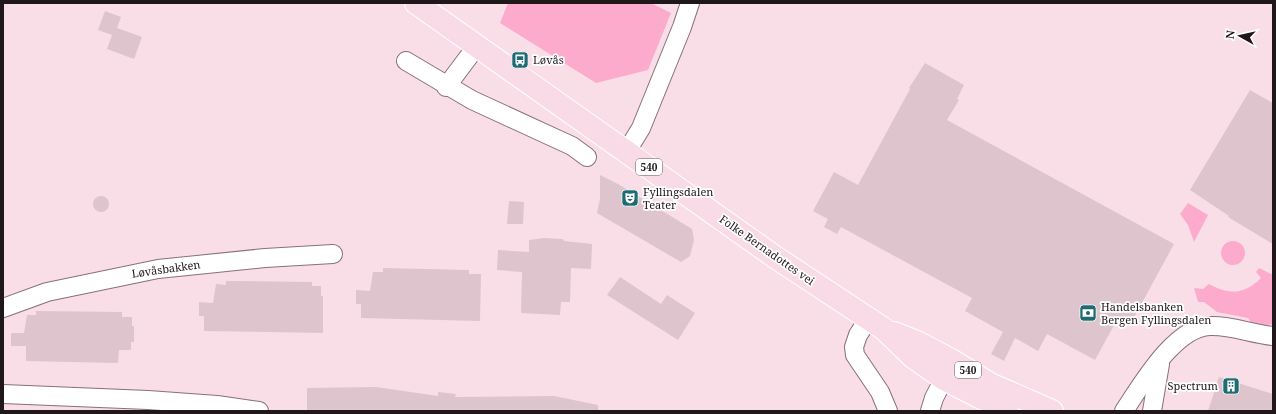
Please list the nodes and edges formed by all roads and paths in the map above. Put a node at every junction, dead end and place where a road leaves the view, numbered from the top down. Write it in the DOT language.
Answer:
graph roads {
  1 [pos="416,3"];
  2 [pos="690,3"];
  3 [pos="476,47"];
  4 [pos="406,61"];
  5 [pos="446,86"];
  6 [pos="627,151"];
  7 [pos="587,156"];
  8 [pos="333,254"];
  9 [pos="3,308"];
  10 [pos="877,324"];
  11 [pos="1273,336"];
  12 [pos="1160,361"];
  13 [pos="949,370"];
  14 [pos="3,394"];
  15 [pos="258,411"];
  16 [pos="888,411"];
  17 [pos="930,411"];
  18 [pos="1007,411"];
  19 [pos="1052,411"];
  20 [pos="1124,411"];
  21 [pos="1152,411"];
  1 -- 3 [label="main road, Folke Bernadottes vei / 540"];
  2 -- 6 [label="street"];
  3 -- 5 [label="street"];
  3 -- 6 [label="main road, Folke Bernadottes vei / 540"];
  4 -- 5 [label="street"];
  5 -- 7 [label="street"];
  6 -- 10 [label="main road, Folke Bernadottes vei / 540"];
  8 -- 9 [label="street, Løvåsbakken"];
  10 -- 13 [label="main road, Folke Bernadottes vei / 540"];
  10 -- 16 [label="street"];
  11 -- 12 [label="street"];
  12 -- 20 [label="street"];
  12 -- 21 [label="street"];
  13 -- 17 [label="street"];
  13 -- 18 [label="main road, Folke Bernadottes vei / 540"];
  13 -- 19 [label="main road, Folke Bernadottes vei / 540"];
  14 -- 15 [label="street"];
}
